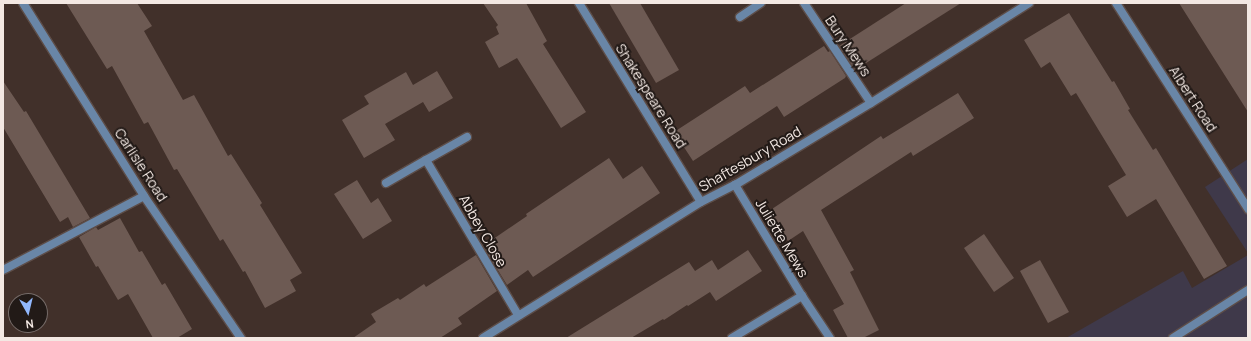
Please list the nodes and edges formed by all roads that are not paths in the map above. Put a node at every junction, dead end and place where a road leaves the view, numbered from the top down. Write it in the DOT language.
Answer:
graph roads {
  1 [pos="22,3"];
  2 [pos="579,3"];
  3 [pos="761,3"];
  4 [pos="804,3"];
  5 [pos="1029,3"];
  6 [pos="1116,3"];
  7 [pos="740,17"];
  8 [pos="871,103"];
  9 [pos="467,137"];
  10 [pos="426,160"];
  11 [pos="386,183"];
  12 [pos="735,185"];
  13 [pos="144,196"];
  14 [pos="701,202"];
  15 [pos="1248,209"];
  16 [pos="3,270"];
  17 [pos="1248,290"];
  18 [pos="802,296"];
  19 [pos="518,315"];
  20 [pos="241,338"];
  21 [pos="483,338"];
  22 [pos="732,338"];
  23 [pos="830,338"];
  24 [pos="1173,338"];
  1 -- 13 [label="street, Carlisle Road"];
  2 -- 14 [label="street, Shakespeare Road"];
  3 -- 7 [label="street"];
  4 -- 8 [label="street, Bury Mews"];
  5 -- 8 [label="street, Shaftesbury Road"];
  6 -- 15 [label="street, Albert Road"];
  8 -- 12 [label="street, Shaftesbury Road"];
  9 -- 10 [label="street"];
  10 -- 11 [label="street"];
  10 -- 19 [label="street, Abbey Close"];
  12 -- 14 [label="street, Shaftesbury Road"];
  12 -- 18 [label="street, Juliette Mews"];
  13 -- 16 [label="street"];
  13 -- 20 [label="street, Carlisle Road"];
  14 -- 19 [label="street, Shaftesbury Road"];
  17 -- 24 [label="street"];
  18 -- 22 [label="street, Juliette Mews"];
  18 -- 23 [label="street"];
  19 -- 21 [label="street, Shaftesbury Road"];
}
